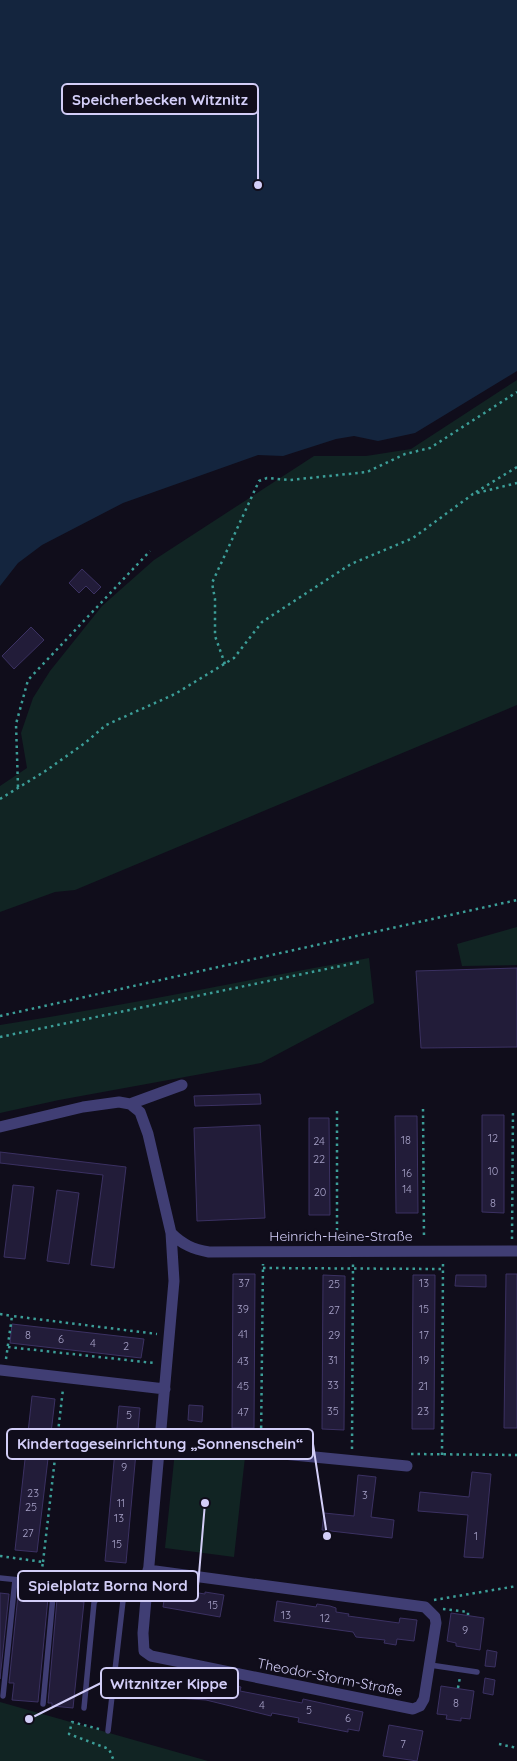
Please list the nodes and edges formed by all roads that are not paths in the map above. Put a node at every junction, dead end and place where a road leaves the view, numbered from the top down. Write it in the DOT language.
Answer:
graph roads {
  1 [pos="182,1084"];
  2 [pos="130,1104"];
  3 [pos="0,1127"];
  4 [pos="171,1234"];
  5 [pos="515,1251"];
  6 [pos="2,1370"];
  7 [pos="165,1389"];
  8 [pos="160,1442"];
  9 [pos="407,1466"];
  10 [pos="148,1570"];
  11 [pos="0,1578"];
  12 [pos="15,1580"];
  13 [pos="54,1586"];
  14 [pos="101,1590"];
  15 [pos="124,1592"];
  16 [pos="146,1593"];
  17 [pos="430,1664"];
  18 [pos="477,1672"];
  19 [pos="4,1696"];
  20 [pos="43,1704"];
  21 [pos="84,1708"];
  22 [pos="108,1731"];
  1 -- 2 [label="street"];
  2 -- 3 [label="street"];
  2 -- 4 [label="street, Theodor-Storm-Straße"];
  4 -- 5 [label="street, Heinrich-Heine-Straße"];
  4 -- 7 [label="street, Theodor-Storm-Straße"];
  6 -- 7 [label="street"];
  7 -- 8 [label="street, Theodor-Storm-Straße"];
  8 -- 9 [label="street"];
  8 -- 10 [label="street, Theodor-Storm-Straße"];
  10 -- 16 [label="street, Theodor-Storm-Straße"];
  10 -- 17 [label="street, Theodor-Storm-Straße"];
  11 -- 12 [label="lane"];
  12 -- 13 [label="lane"];
  12 -- 19 [label="lane"];
  13 -- 14 [label="lane"];
  13 -- 20 [label="lane"];
  14 -- 15 [label="lane"];
  14 -- 21 [label="lane"];
  15 -- 16 [label="lane"];
  15 -- 22 [label="lane"];
  16 -- 17 [label="street, Theodor-Storm-Straße"];
  17 -- 18 [label="lane"];
}
